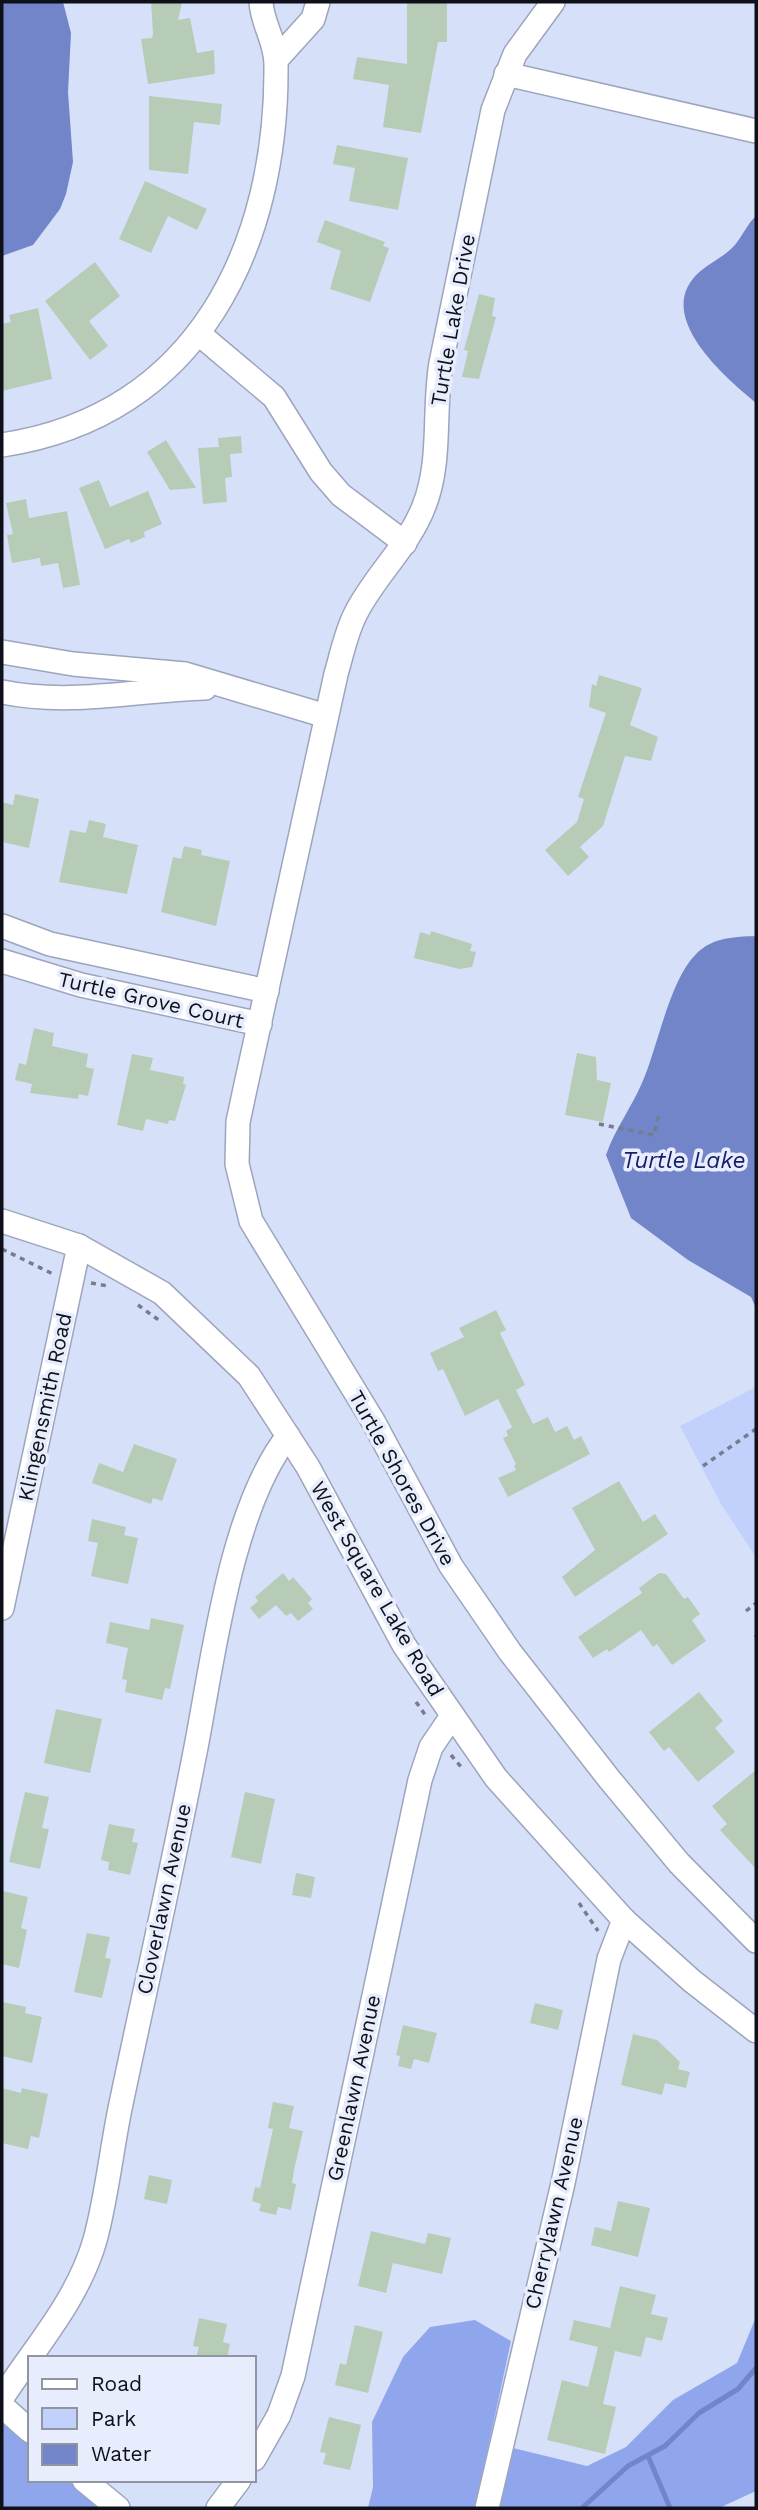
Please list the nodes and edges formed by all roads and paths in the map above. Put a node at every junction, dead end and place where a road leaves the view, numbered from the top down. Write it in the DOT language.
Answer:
graph roads {
  1 [pos="261,2"];
  2 [pos="318,2"];
  3 [pos="553,2"];
  4 [pos="276,60"];
  5 [pos="506,74"];
  6 [pos="756,131"];
  7 [pos="198,333"];
  8 [pos="2,445"];
  9 [pos="405,543"];
  10 [pos="2,652"];
  11 [pos="225,687"];
  12 [pos="2,692"];
  13 [pos="326,716"];
  14 [pos="2,926"];
  15 [pos="278,941"];
  16 [pos="50,944"];
  17 [pos="2,961"];
  18 [pos="41,975"];
  19 [pos="267,991"];
  20 [pos="260,1024"];
  21 [pos="659,1114"];
  22 [pos="599,1124"];
  23 [pos="2,1221"];
  24 [pos="79,1246"];
  25 [pos="2,1249"];
  26 [pos="62,1279"];
  27 [pos="85,1282"];
  28 [pos="109,1287"];
  29 [pos="131,1300"];
  30 [pos="164,1324"];
  31 [pos="756,1429"];
  32 [pos="288,1436"];
  33 [pos="703,1466"];
  34 [pos="756,1603"];
  35 [pos="2,1608"];
  36 [pos="746,1611"];
  37 [pos="452,1716"];
  38 [pos="624,1920"];
  39 [pos="756,1941"];
  40 [pos="756,2031"];
  41 [pos="32,2356"];
  42 [pos="28,2362"];
  43 [pos="2,2399"];
  44 [pos="2,2406"];
  45 [pos="28,2429"];
  46 [pos="256,2455"];
  47 [pos="87,2482"];
  48 [pos="238,2482"];
  49 [pos="118,2508"];
  50 [pos="218,2508"];
  51 [pos="487,2508"];
  1 -- 4 [label="street"];
  2 -- 4 [label="street"];
  3 -- 5 [label="street, Turtle Lake Drive"];
  4 -- 7 [label="street"];
  5 -- 6 [label="street"];
  5 -- 9 [label="street, Turtle Lake Drive"];
  7 -- 8 [label="street"];
  7 -- 9 [label="street"];
  9 -- 13 [label="street, Turtle Lake Drive"];
  10 -- 11 [label="street"];
  11 -- 12 [label="street"];
  11 -- 13 [label="street"];
  13 -- 15 [label="street, Turtle Lake Drive"];
  14 -- 16 [label="street, Turtle Grove Court"];
  15 -- 19 [label="street, Turtle Shores Drive"];
  16 -- 18 [label="street, Turtle Grove Court"];
  16 -- 19 [label="street, Turtle Grove Court"];
  17 -- 18 [label="street, Turtle Grove Court"];
  18 -- 20 [label="street, Turtle Grove Court"];
  19 -- 20 [label="street, Turtle Shores Drive"];
  20 -- 39 [label="street, Turtle Shores Drive"];
  21 -- 22 [label="path"];
  23 -- 24 [label="street, West Square Lake Road"];
  24 -- 32 [label="street, West Square Lake Road"];
  24 -- 35 [label="street, Klingensmith Road"];
  25 -- 26 [label="path"];
  27 -- 28 [label="path"];
  29 -- 30 [label="path"];
  31 -- 33 [label="path"];
  32 -- 37 [label="street, West Square Lake Road"];
  32 -- 41 [label="street, Cloverlawn Avenue"];
  34 -- 36 [label="path"];
  37 -- 38 [label="street, West Square Lake Road"];
  37 -- 46 [label="street, Greenlawn Avenue"];
  38 -- 40 [label="street, West Square Lake Road"];
  38 -- 51 [label="street, Cherrylawn Avenue"];
  42 -- 43 [label="street, Cloverlawn Avenue"];
  44 -- 45 [label="street"];
  47 -- 49 [label="street"];
  48 -- 50 [label="street"];
}
